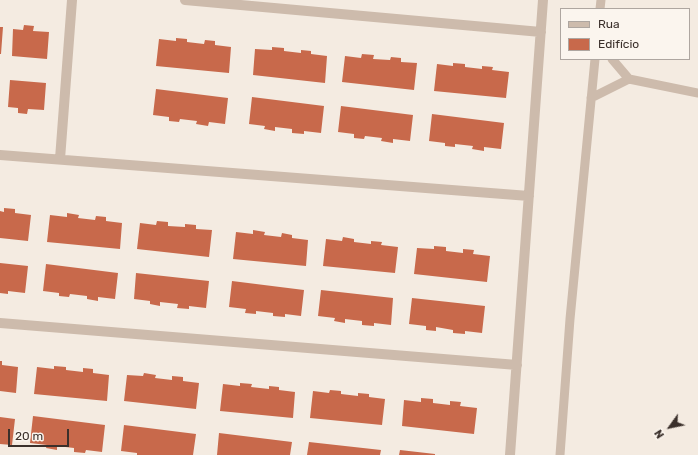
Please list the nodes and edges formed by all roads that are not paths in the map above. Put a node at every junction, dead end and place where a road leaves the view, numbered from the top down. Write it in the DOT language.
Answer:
graph roads {
  1 [pos="72,0"];
  2 [pos="185,0"];
  3 [pos="544,0"];
  4 [pos="541,32"];
  5 [pos="595,60"];
  6 [pos="613,60"];
  7 [pos="629,79"];
  8 [pos="698,93"];
  9 [pos="590,98"];
  10 [pos="0,155"];
  11 [pos="60,159"];
  12 [pos="529,196"];
  13 [pos="0,323"];
  14 [pos="517,365"];
  15 [pos="510,455"];
  16 [pos="560,455"];
  1 -- 11 [label="street"];
  2 -- 4 [label="street"];
  3 -- 4 [label="street"];
  4 -- 12 [label="street"];
  5 -- 9 [label="lane"];
  6 -- 7 [label="lane"];
  7 -- 8 [label="lane"];
  7 -- 9 [label="lane"];
  9 -- 16 [label="lane"];
  10 -- 11 [label="street"];
  11 -- 12 [label="street"];
  12 -- 14 [label="street"];
  13 -- 14 [label="street"];
  14 -- 15 [label="street"];
}
